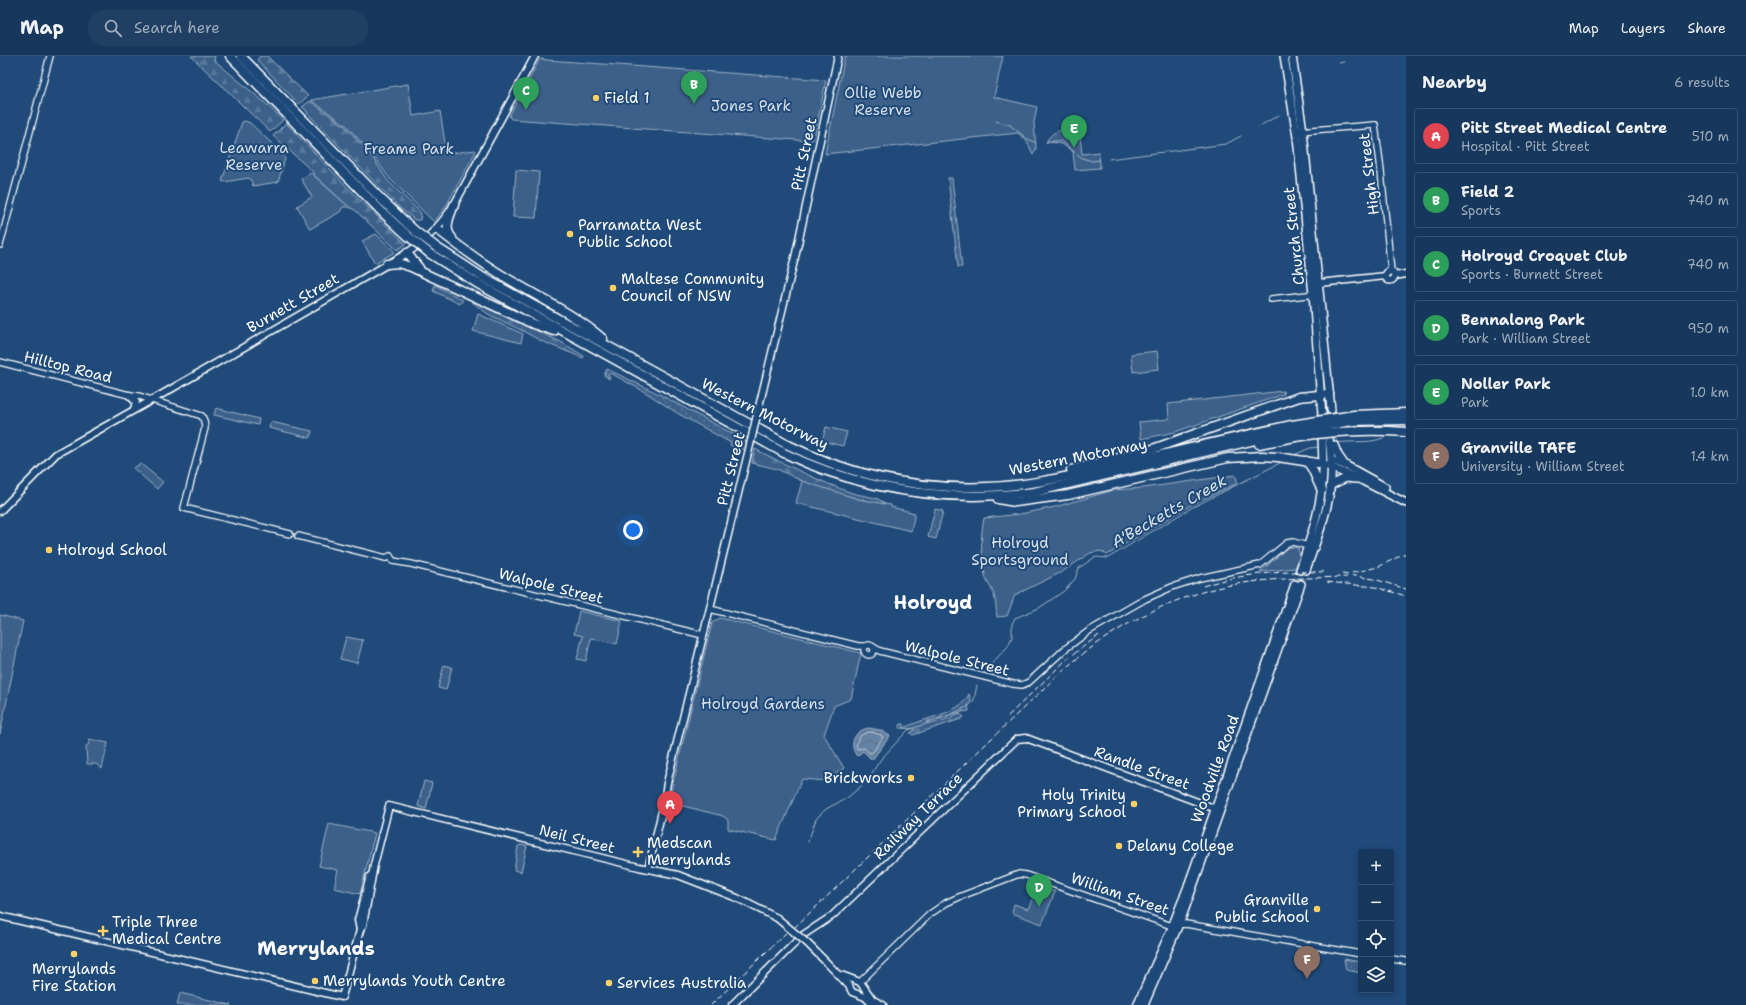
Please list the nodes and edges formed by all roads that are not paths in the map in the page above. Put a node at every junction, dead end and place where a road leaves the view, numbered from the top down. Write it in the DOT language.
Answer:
graph roads {
  1 [pos="50,56"];
  2 [pos="230,56"];
  3 [pos="241,56"];
  4 [pos="535,56"];
  5 [pos="838,56"];
  6 [pos="1284,56"];
  7 [pos="1292,56"];
  8 [pos="1300,131"];
  9 [pos="454,205"];
  10 [pos="437,229"];
  11 [pos="412,234"];
  12 [pos="0,245"];
  13 [pos="461,247"];
  14 [pos="407,253"];
  15 [pos="387,264"];
  16 [pos="424,272"];
  17 [pos="1390,274"];
  18 [pos="1406,274"];
  19 [pos="1316,285"];
  20 [pos="1311,294"];
  21 [pos="1320,297"];
  22 [pos="1271,299"];
  23 [pos="574,337"];
  24 [pos="614,349"];
  25 [pos="0,362"];
  26 [pos="1325,394"];
  27 [pos="130,395"];
  28 [pos="151,400"];
  29 [pos="134,409"];
  30 [pos="181,409"];
  31 [pos="1331,410"];
  32 [pos="1406,414"];
  33 [pos="1322,415"];
  34 [pos="1406,420"];
  35 [pos="205,428"];
  36 [pos="1293,431"];
  37 [pos="1406,432"];
  38 [pos="1326,437"];
  39 [pos="1334,445"];
  40 [pos="1305,460"];
  41 [pos="1328,460"];
  42 [pos="1056,478"];
  43 [pos="1363,481"];
  44 [pos="1331,485"];
  45 [pos="1322,490"];
  46 [pos="985,497"];
  47 [pos="1406,499"];
  48 [pos="1406,503"];
  49 [pos="0,511"];
  50 [pos="1322,524"];
  51 [pos="1308,546"];
  52 [pos="1298,584"];
  53 [pos="710,609"];
  54 [pos="703,635"];
  55 [pos="864,648"];
  56 [pos="873,649"];
  57 [pos="1056,750"];
  58 [pos="1217,809"];
  59 [pos="646,868"];
  60 [pos="0,916"];
  61 [pos="1176,924"];
  62 [pos="1358,953"];
  63 [pos="1394,959"];
  64 [pos="1406,961"];
  65 [pos="839,975"];
  66 [pos="859,984"];
  67 [pos="850,988"];
  68 [pos="857,993"];
  69 [pos="732,1005"];
  70 [pos="874,1005"];
  71 [pos="883,1005"];
  72 [pos="1136,1005"];
  73 [pos="1144,1005"];
  1 -- 12 [label="street"];
  2 -- 11 [label="highway, Western Motorway"];
  3 -- 11 [label="highway, Western Motorway"];
  4 -- 9 [label="main road, Burnett Street"];
  5 -- 53 [label="main road, Pitt Street, bridge"];
  6 -- 8 [label="main road, Church Street"];
  7 -- 8 [label="main road, Church Street"];
  8 -- 17 [label="street, High Street"];
  8 -- 19 [label="main road, Church Street"];
  9 -- 10 [label="main road, Burnett Street"];
  9 -- 13 [label="highway"];
  10 -- 13 [label="highway"];
  10 -- 14 [label="main road, Burnett Street"];
  11 -- 23 [label="highway, Western Motorway, bridge"];
  11 -- 24 [label="highway, Western Motorway, bridge"];
  13 -- 24 [label="highway"];
  14 -- 15 [label="main road, Burnett Street"];
  14 -- 16 [label="highway"];
  15 -- 16 [label="highway"];
  15 -- 28 [label="main road, Burnett Street"];
  16 -- 23 [label="highway"];
  17 -- 18 [label="main road"];
  17 -- 19 [label="main road"];
  19 -- 20 [label="main road, Church Street"];
  19 -- 21 [label="main road, Church Street"];
  20 -- 21 [label="street"];
  20 -- 22 [label="street"];
  20 -- 26 [label="main road, Church Street"];
  21 -- 26 [label="main road, Church Street"];
  23 -- 46 [label="highway, Western Motorway"];
  24 -- 42 [label="highway, Western Motorway"];
  25 -- 27 [label="street, Hilltop Road"];
  26 -- 31 [label="main road, Church Street"];
  26 -- 33 [label="main road, Church Street"];
  26 -- 42 [label="highway"];
  27 -- 28 [label="street, Hilltop Road"];
  27 -- 29 [label="main road"];
  28 -- 29 [label="main road, Burnett Street"];
  28 -- 30 [label="street, Hilltop Road"];
  29 -- 49 [label="main road, Burnett Street"];
  30 -- 35 [label="street, Hilltop Road"];
  30 -- 35 [label="street, Hilltop Road"];
  32 -- 36 [label="highway, Western Motorway, bridge"];
  34 -- 36 [label="highway, Western Motorway, bridge"];
  35 -- 54 [label="street, Walpole Street"];
  36 -- 37 [label="highway, Western Motorway, bridge"];
  36 -- 42 [label="highway, Western Motorway"];
  36 -- 46 [label="highway, Western Motorway"];
  38 -- 41 [label="main road"];
  39 -- 41 [label="main road"];
  40 -- 41 [label="highway"];
  40 -- 45 [label="highway"];
  40 -- 46 [label="highway"];
  41 -- 43 [label="main road"];
  41 -- 44 [label="main road"];
  41 -- 45 [label="main road"];
  41 -- 47 [label="main road"];
  43 -- 44 [label="main road"];
  43 -- 48 [label="main road"];
  44 -- 50 [label="main road"];
  45 -- 51 [label="main road"];
  50 -- 51 [label="main road"];
  50 -- 51 [label="main road"];
  51 -- 56 [label="street, Walpole Street"];
  52 -- 58 [label="main road, Woodville Road"];
  53 -- 54 [label="main road, Pitt Street"];
  53 -- 55 [label="street"];
  54 -- 59 [label="main road, Pitt Street"];
  55 -- 56 [label="street"];
  55 -- 56 [label="street"];
  57 -- 58 [label="main road, Randle Street"];
  57 -- 69 [label="main road, Railway Terrace"];
  58 -- 61 [label="main road, Woodville Road"];
  59 -- 60 [label="main road, Neil Street"];
  59 -- 65 [label="main road, Neil Street, bridge"];
  61 -- 62 [label="street, William Street"];
  61 -- 66 [label="street, William Street"];
  61 -- 72 [label="main road, Woodville Road"];
  61 -- 73 [label="main road, Woodville Road"];
  63 -- 64 [label="street"];
  65 -- 66 [label="main road"];
  65 -- 67 [label="main road, Neil Street"];
  66 -- 67 [label="main road"];
  66 -- 68 [label="main road"];
  66 -- 71 [label="main road"];
  67 -- 68 [label="main road, Neil Street"];
  68 -- 70 [label="main road, Neil Street"];
}
